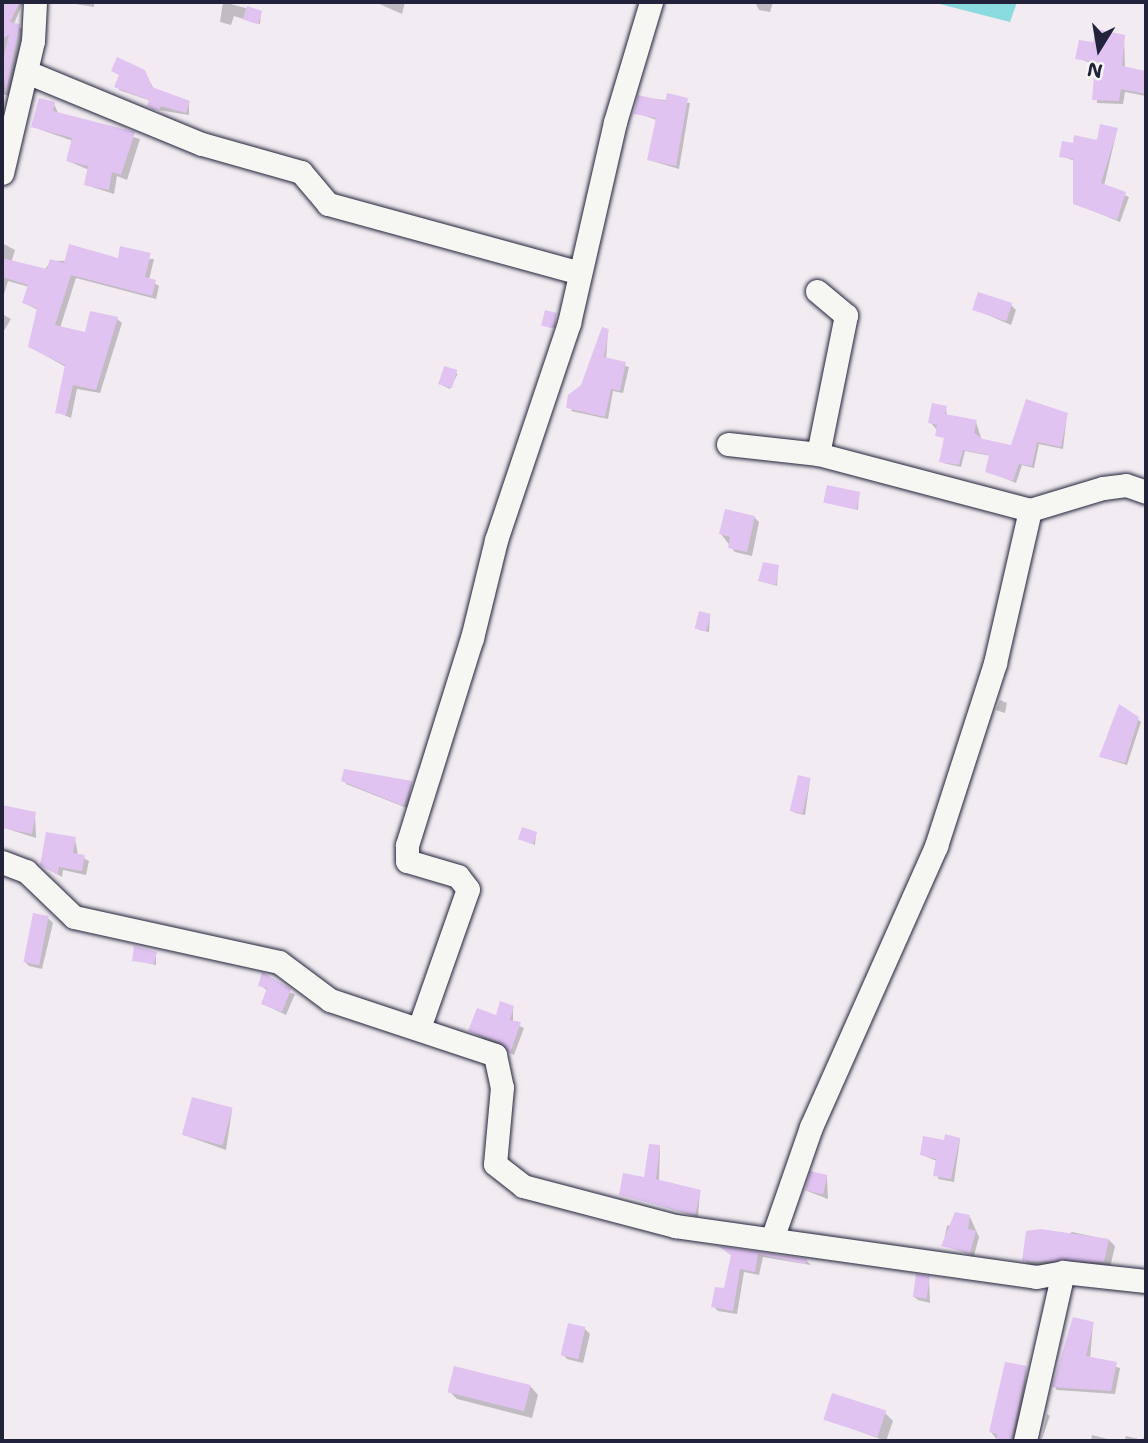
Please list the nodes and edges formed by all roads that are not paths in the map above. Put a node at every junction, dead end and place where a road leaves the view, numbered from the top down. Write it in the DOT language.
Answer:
graph roads {
  1 [pos="34,2"];
  2 [pos="650,2"];
  3 [pos="26,72"];
  4 [pos="2,173"];
  5 [pos="580,273"];
  6 [pos="817,291"];
  7 [pos="728,444"];
  8 [pos="818,454"];
  9 [pos="1146,492"];
  10 [pos="1030,510"];
  11 [pos="2,862"];
  12 [pos="419,1028"];
  13 [pos="772,1239"];
  14 [pos="1063,1272"];
  15 [pos="1146,1282"];
  16 [pos="1025,1441"];
  1 -- 3 [label="street"];
  2 -- 5 [label="street"];
  3 -- 4 [label="street"];
  3 -- 5 [label="street"];
  5 -- 12 [label="street"];
  6 -- 8 [label="street"];
  7 -- 8 [label="street"];
  8 -- 10 [label="street"];
  9 -- 10 [label="street"];
  10 -- 13 [label="street"];
  11 -- 12 [label="street"];
  12 -- 13 [label="street"];
  13 -- 14 [label="street"];
  14 -- 15 [label="street"];
  14 -- 16 [label="street"];
}
